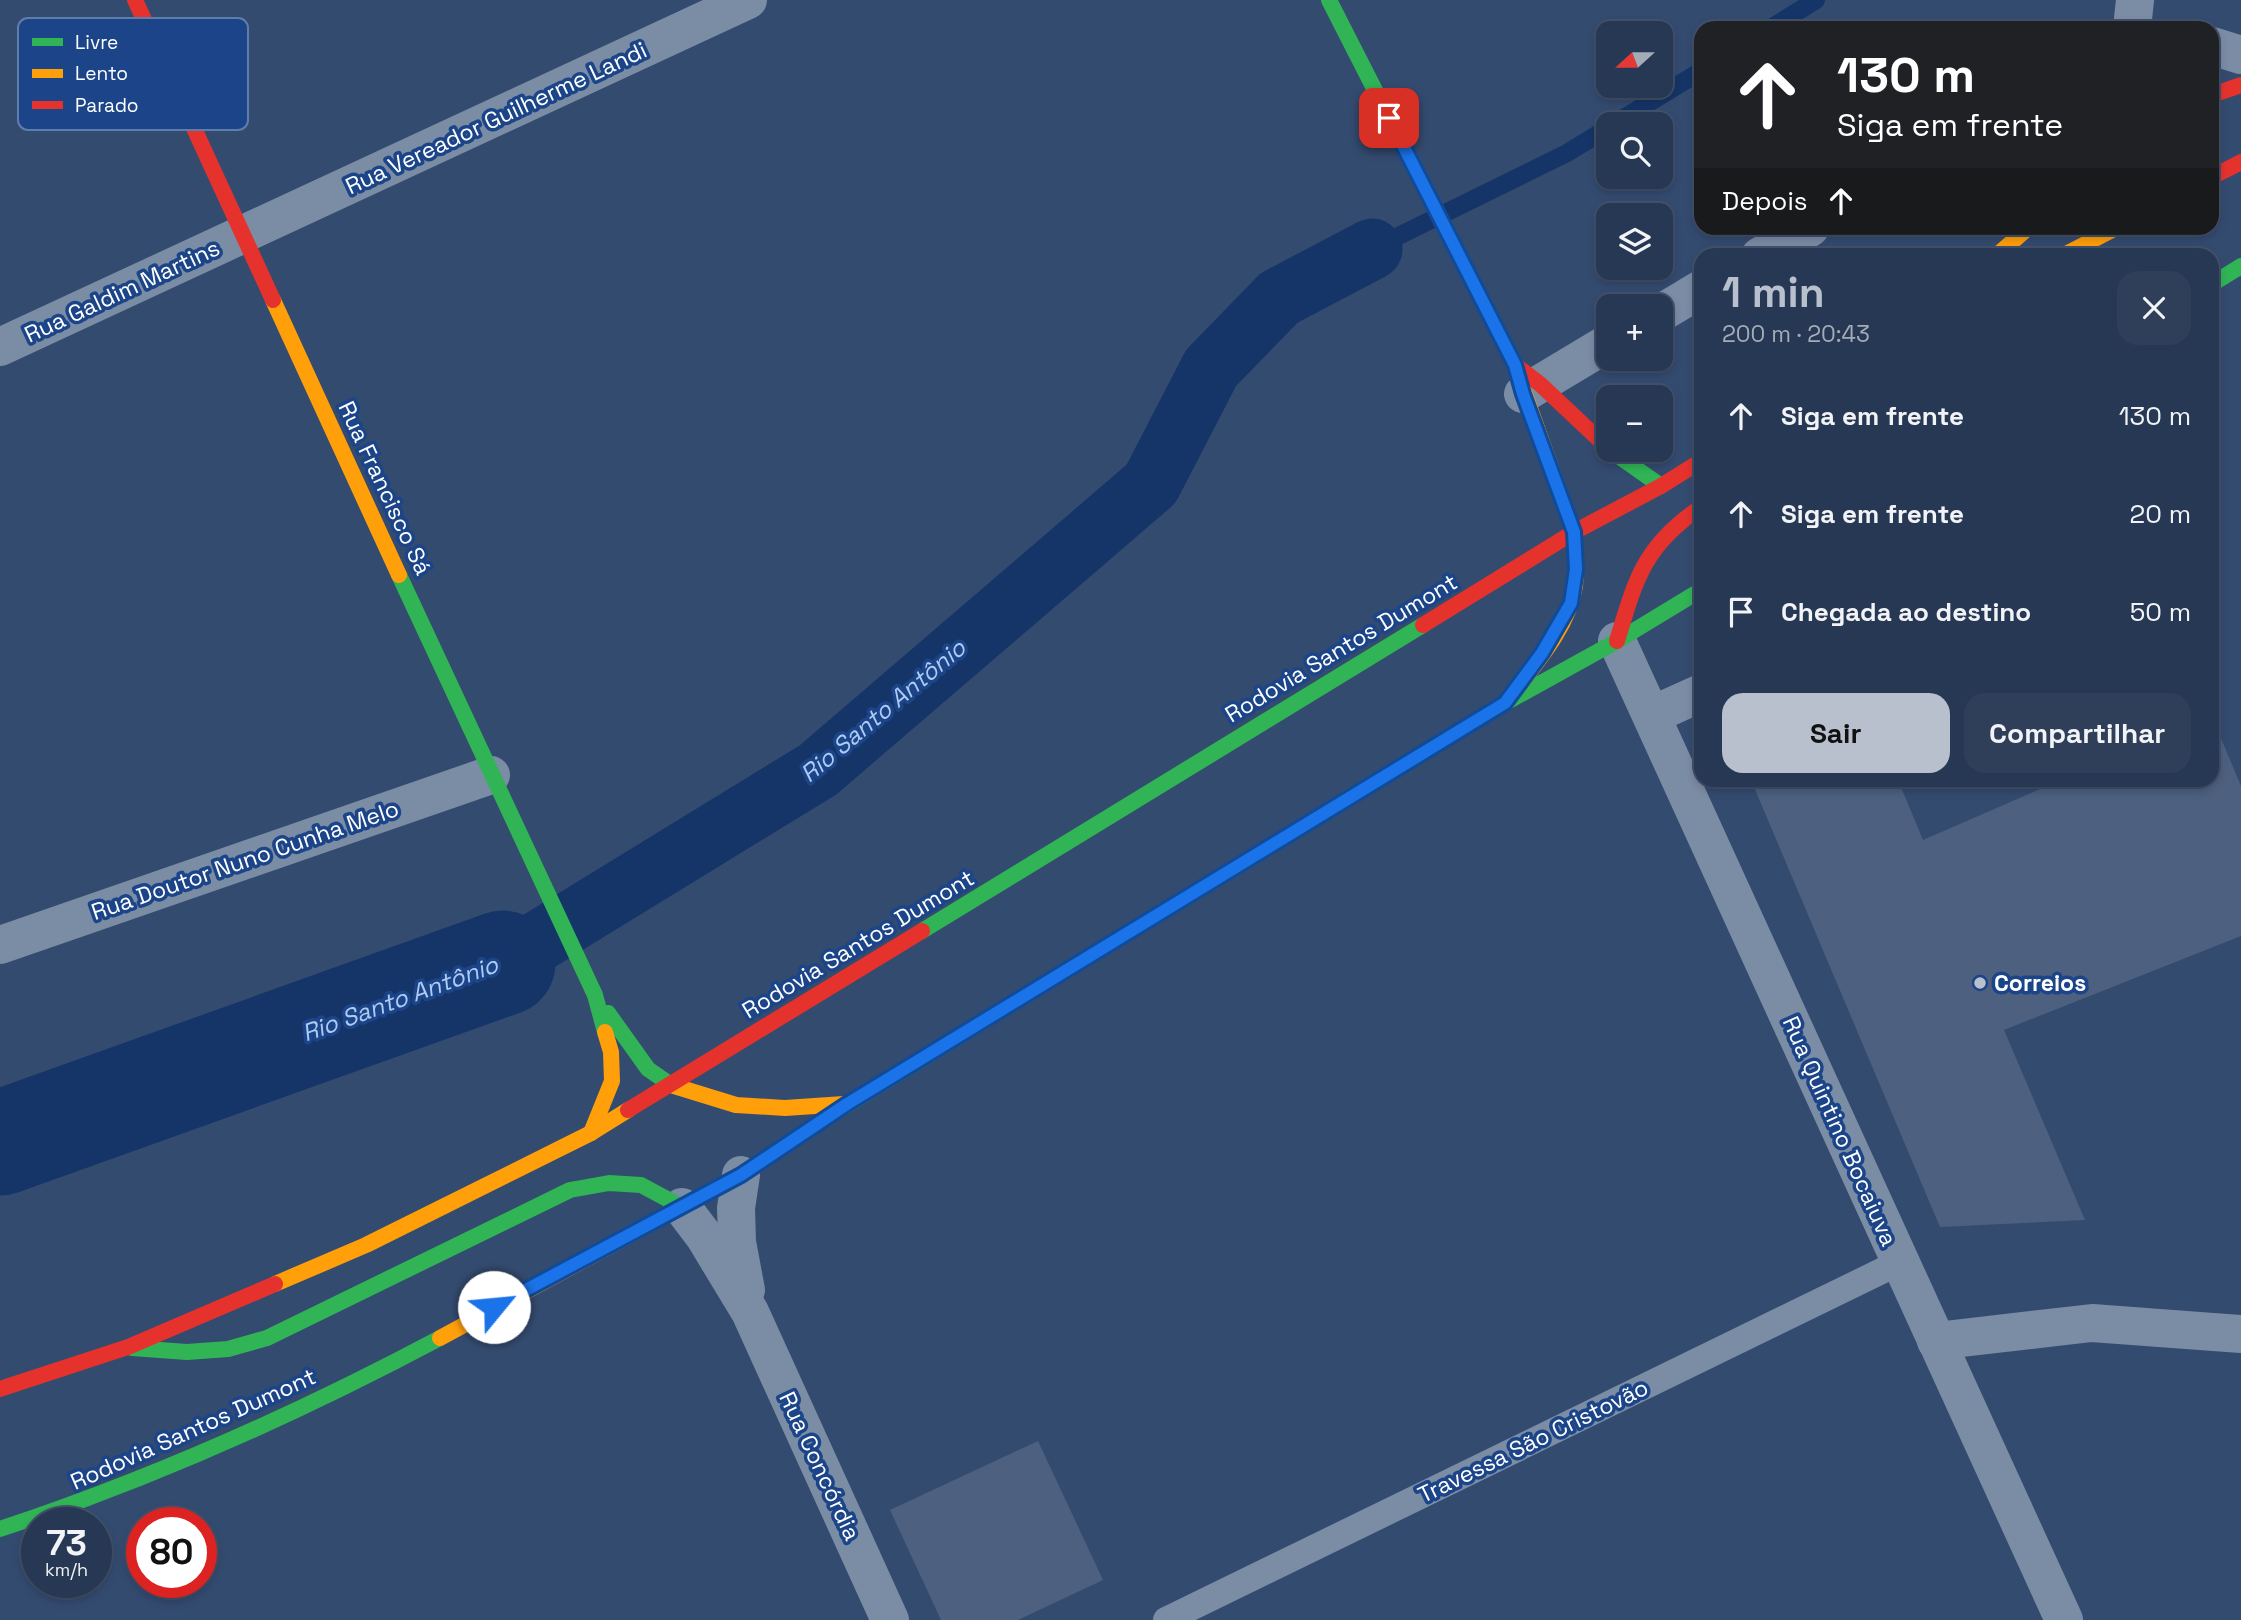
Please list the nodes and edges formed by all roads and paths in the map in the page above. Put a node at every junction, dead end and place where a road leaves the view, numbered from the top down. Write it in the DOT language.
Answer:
graph roads {
  1 [pos="135,0"];
  2 [pos="748,0"];
  3 [pos="1329,0"];
  4 [pos="143,18"];
  5 [pos="2219,48"];
  6 [pos="2241,55"];
  7 [pos="2241,85"];
  8 [pos="2219,93"];
  9 [pos="195,130"];
  10 [pos="2241,162"];
  11 [pos="2219,173"];
  12 [pos="244,235"];
  13 [pos="1798,235"];
  14 [pos="2020,235"];
  15 [pos="2102,235"];
  16 [pos="1774,248"];
  17 [pos="2005,248"];
  18 [pos="2077,248"];
  19 [pos="2241,266"];
  20 [pos="2219,280"];
  21 [pos="1694,293"];
  22 [pos="1673,306"];
  23 [pos="0,347"];
  24 [pos="1596,348"];
  25 [pos="1526,380"];
  26 [pos="1596,438"];
  27 [pos="1627,462"];
  28 [pos="1694,465"];
  29 [pos="1661,486"];
  30 [pos="1694,511"];
  31 [pos="1574,532"];
  32 [pos="1694,594"];
  33 [pos="1617,641"];
  34 [pos="1694,696"];
  35 [pos="1505,703"];
  36 [pos="1652,715"];
  37 [pos="491,775"];
  38 [pos="0,945"];
  39 [pos="595,995"];
  40 [pos="671,1085"];
  41 [pos="847,1104"];
  42 [pos="591,1133"];
  43 [pos="741,1175"];
  44 [pos="682,1207"];
  45 [pos="1900,1262"];
  46 [pos="750,1312"];
  47 [pos="2241,1334"];
  48 [pos="1936,1341"];
  49 [pos="128,1347"];
  50 [pos="0,1389"];
  51 [pos="0,1529"];
  52 [pos="890,1620"];
  53 [pos="1166,1620"];
  54 [pos="2064,1620"];
  1 -- 4 [label="main road, Rua Francisco Sá"];
  2 -- 12 [label="street, Rua Vereador Guilherme Landi"];
  3 -- 25 [label="main road"];
  5 -- 6 [label="street"];
  7 -- 8 [label="main road"];
  9 -- 12 [label="main road, Rua Francisco Sá"];
  10 -- 11 [label="main road"];
  12 -- 23 [label="street, Rua Galdim Martins"];
  12 -- 37 [label="main road, Rua Francisco Sá"];
  13 -- 16 [label="street"];
  14 -- 17 [label="main road"];
  15 -- 18 [label="main road"];
  19 -- 20 [label="main road"];
  21 -- 22 [label="street"];
  24 -- 25 [label="street"];
  25 -- 26 [label="main road"];
  25 -- 31 [label="main road"];
  27 -- 29 [label="main road"];
  28 -- 29 [label="main road, Rodovia Santos Dumont"];
  29 -- 31 [label="main road, Rodovia Santos Dumont"];
  30 -- 33 [label="main road"];
  31 -- 35 [label="main road"];
  31 -- 40 [label="main road, Rodovia Santos Dumont"];
  32 -- 33 [label="main road, Rodovia Santos Dumont"];
  33 -- 35 [label="main road, Rodovia Santos Dumont"];
  33 -- 36 [label="street, Rua Quintino Bocaiuva"];
  34 -- 36 [label="street"];
  35 -- 41 [label="main road, Rodovia Santos Dumont"];
  36 -- 45 [label="street, Rua Quintino Bocaiuva"];
  37 -- 38 [label="street, Rua Doutor Nuno Cunha Melo"];
  37 -- 39 [label="main road, Rua Francisco Sá"];
  39 -- 40 [label="main road, Rua Francisco Sá"];
  39 -- 42 [label="main road, Rua Francisco Sá"];
  40 -- 41 [label="main road"];
  40 -- 42 [label="main road, Rodovia Santos Dumont"];
  41 -- 43 [label="main road, Rodovia Santos Dumont"];
  42 -- 49 [label="main road, Rodovia Santos Dumont"];
  43 -- 44 [label="main road, Rodovia Santos Dumont"];
  43 -- 46 [label="street, Rua Concórdia"];
  44 -- 46 [label="street, Rua Concórdia"];
  44 -- 49 [label="main road"];
  44 -- 51 [label="main road, Rodovia Santos Dumont"];
  45 -- 48 [label="street, Rua Quintino Bocaiuva"];
  45 -- 53 [label="lane, Travessa São Cristovão"];
  46 -- 52 [label="street, Rua Concórdia"];
  47 -- 48 [label="street"];
  48 -- 54 [label="street, Rua Quintino Bocaiuva"];
  49 -- 50 [label="main road, Rodovia Santos Dumont"];
}
